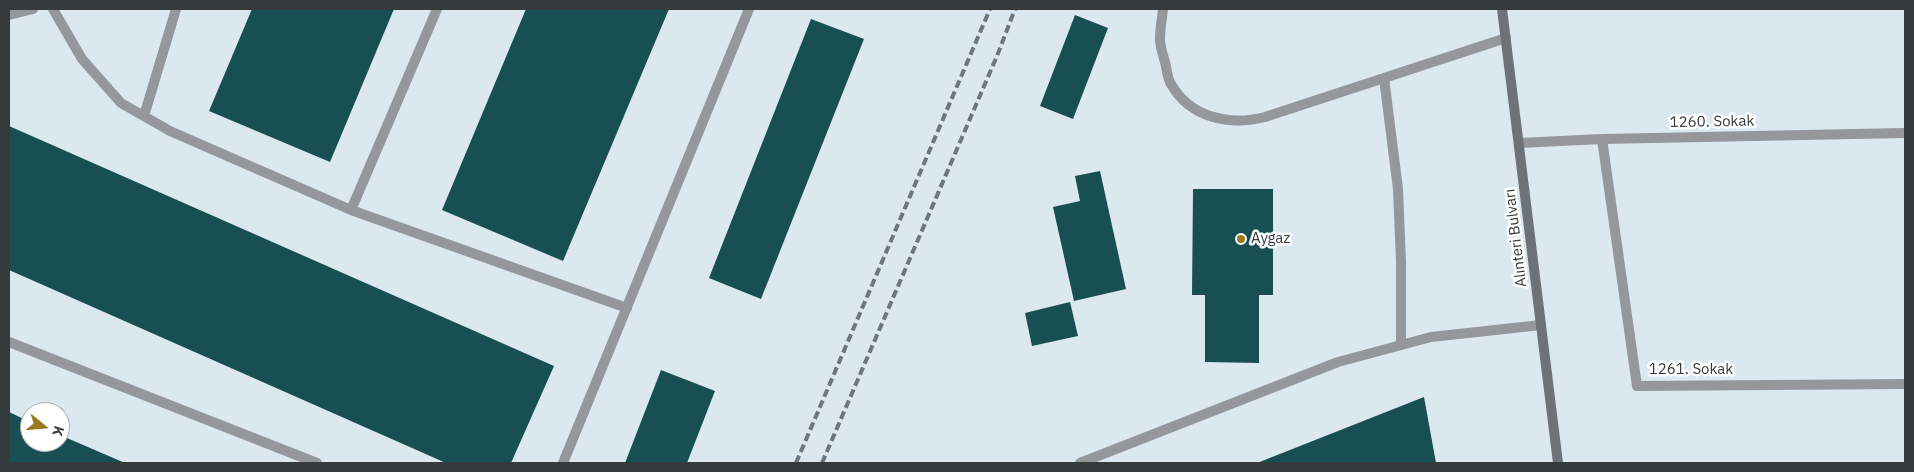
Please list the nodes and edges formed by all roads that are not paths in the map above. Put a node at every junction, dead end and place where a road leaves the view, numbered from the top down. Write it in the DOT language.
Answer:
graph roads {
  1 [pos="33,9"];
  2 [pos="53,9"];
  3 [pos="176,9"];
  4 [pos="437,9"];
  5 [pos="749,9"];
  6 [pos="1163,9"];
  7 [pos="1502,9"];
  8 [pos="9,15"];
  9 [pos="1506,38"];
  10 [pos="1384,78"];
  11 [pos="144,116"];
  12 [pos="1905,133"];
  13 [pos="1602,139"];
  14 [pos="1519,143"];
  15 [pos="351,210"];
  16 [pos="627,308"];
  17 [pos="1541,325"];
  18 [pos="9,342"];
  19 [pos="1401,345"];
  20 [pos="1905,384"];
  21 [pos="317,463"];
  22 [pos="563,463"];
  23 [pos="1080,463"];
  24 [pos="1558,463"];
  1 -- 8 [label="street"];
  2 -- 11 [label="street"];
  3 -- 11 [label="street"];
  4 -- 15 [label="street"];
  5 -- 16 [label="street"];
  6 -- 10 [label="street"];
  7 -- 9 [label="main road, Alınteri Bulvarı"];
  9 -- 10 [label="street"];
  9 -- 14 [label="main road, Alınteri Bulvarı"];
  10 -- 19 [label="street"];
  11 -- 15 [label="street"];
  12 -- 13 [label="street, 1260. Sokak"];
  13 -- 14 [label="street, 1260. Sokak"];
  13 -- 20 [label="street, 1261. Sokak"];
  14 -- 17 [label="main road, Alınteri Bulvarı"];
  15 -- 16 [label="street"];
  16 -- 22 [label="street"];
  17 -- 19 [label="street"];
  17 -- 24 [label="main road, Alınteri Bulvarı"];
  18 -- 21 [label="street"];
  19 -- 23 [label="street"];
}
